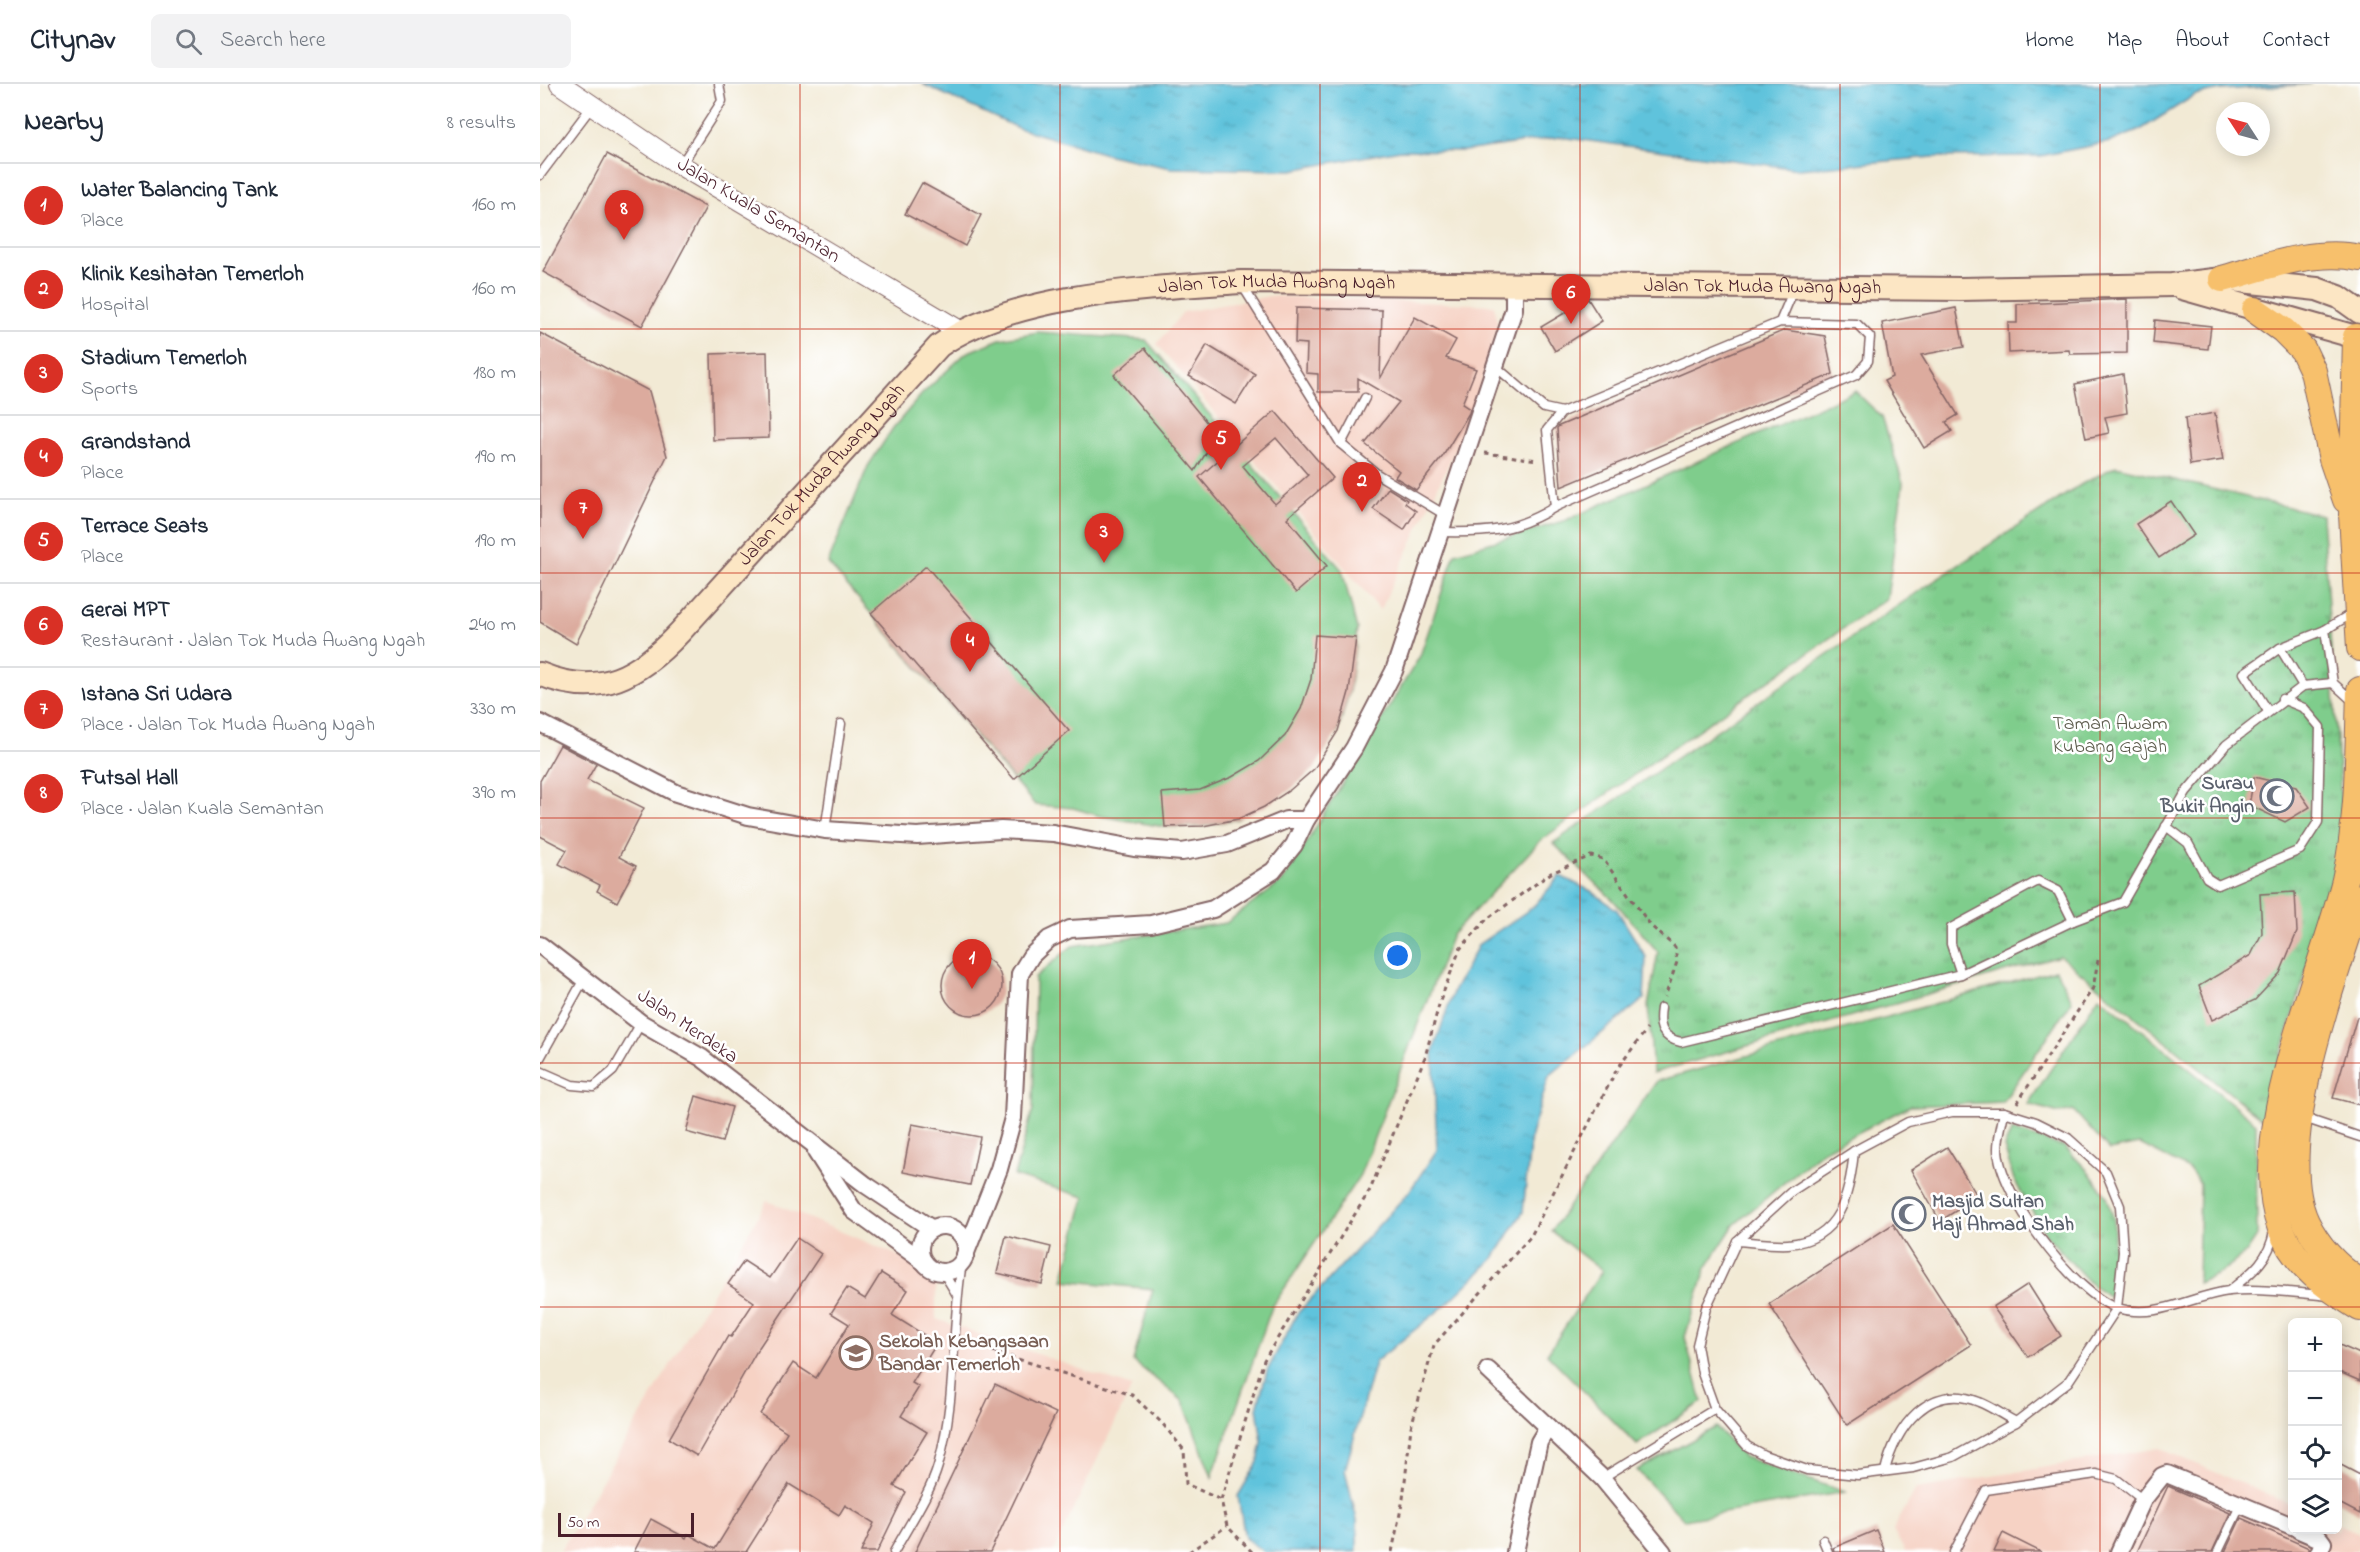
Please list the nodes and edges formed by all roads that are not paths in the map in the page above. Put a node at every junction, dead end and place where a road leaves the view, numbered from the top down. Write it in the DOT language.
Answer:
graph roads {
  1 [pos="560,84"];
  2 [pos="719,84"];
  3 [pos="592,105"];
  4 [pos="680,165"];
  5 [pos="540,175"];
  6 [pos="2360,258"];
  7 [pos="2222,279"];
  8 [pos="1240,282"];
  9 [pos="2172,285"];
  10 [pos="1514,287"];
  11 [pos="1794,288"];
  12 [pos="2255,310"];
  13 [pos="2360,312"];
  14 [pos="1780,322"];
  15 [pos="960,331"];
  16 [pos="2358,336"];
  17 [pos="1495,366"];
  18 [pos="1365,398"];
  19 [pos="1562,412"];
  20 [pos="1341,444"];
  21 [pos="1555,507"];
  22 [pos="2352,515"];
  23 [pos="1444,524"];
  24 [pos="2358,610"];
  25 [pos="2325,630"];
  26 [pos="2280,648"];
  27 [pos="2360,648"];
  28 [pos="540,674"];
  29 [pos="2333,683"];
  30 [pos="2302,686"];
  31 [pos="2360,690"];
  32 [pos="2282,699"];
  33 [pos="2360,708"];
  34 [pos="2268,711"];
  35 [pos="540,723"];
  36 [pos="841,724"];
  37 [pos="1306,820"];
  38 [pos="2166,826"];
  39 [pos="825,830"];
  40 [pos="2360,897"];
  41 [pos="2073,921"];
  42 [pos="540,945"];
  43 [pos="1961,974"];
  44 [pos="584,979"];
  45 [pos="1661,1008"];
  46 [pos="641,1023"];
  47 [pos="540,1058"];
  48 [pos="540,1071"];
  49 [pos="2007,1113"];
  50 [pos="2299,1116"];
  51 [pos="2360,1137"];
  52 [pos="811,1143"];
  53 [pos="1854,1151"];
  54 [pos="2274,1205"];
  55 [pos="983,1208"];
  56 [pos="932,1229"];
  57 [pos="954,1229"];
  58 [pos="1737,1241"];
  59 [pos="964,1258"];
  60 [pos="924,1262"];
  61 [pos="943,1272"];
  62 [pos="2229,1292"];
  63 [pos="957,1295"];
  64 [pos="2354,1296"];
  65 [pos="2117,1308"];
  66 [pos="1488,1370"];
  67 [pos="1715,1409"];
  68 [pos="2016,1422"];
  69 [pos="1548,1427"];
  70 [pos="1885,1471"];
  71 [pos="1602,1478"];
  72 [pos="2143,1500"];
  73 [pos="2241,1504"];
  74 [pos="2288,1525"];
  75 [pos="2309,1534"];
  76 [pos="1823,1539"];
  77 [pos="894,1552"];
  78 [pos="1515,1552"];
  79 [pos="1663,1552"];
  80 [pos="1828,1552"];
  81 [pos="1954,1552"];
  82 [pos="2119,1552"];
  83 [pos="2218,1552"];
  84 [pos="2319,1552"];
  1 -- 3 [label="street, Jalan Kuala Semantan"];
  2 -- 4 [label="lane"];
  3 -- 4 [label="street, Jalan Kuala Semantan"];
  3 -- 5 [label="lane"];
  4 -- 15 [label="street, Jalan Kuala Semantan"];
  6 -- 7 [label="main road"];
  7 -- 9 [label="main road, Jalan Tok Muda Awang Ngah"];
  7 -- 13 [label="main road, Jalan Tok Muda Awang Ngah"];
  8 -- 10 [label="main road, Jalan Tok Muda Awang Ngah"];
  8 -- 15 [label="main road, Jalan Tok Muda Awang Ngah"];
  8 -- 20 [label="lane"];
  9 -- 11 [label="main road, Jalan Tok Muda Awang Ngah"];
  9 -- 12 [label="main road, Jalan Tok Muda Awang Ngah"];
  10 -- 11 [label="main road, Jalan Tok Muda Awang Ngah"];
  10 -- 17 [label="street"];
  11 -- 14 [label="lane"];
  12 -- 16 [label="main road, Jalan Tok Muda Awang Ngah"];
  12 -- 22 [label="main road"];
  14 -- 19 [label="lane"];
  14 -- 21 [label="lane"];
  15 -- 28 [label="main road, Jalan Tok Muda Awang Ngah"];
  16 -- 22 [label="main road"];
  17 -- 19 [label="lane"];
  17 -- 23 [label="street"];
  18 -- 20 [label="lane"];
  19 -- 21 [label="lane"];
  20 -- 23 [label="lane"];
  21 -- 23 [label="lane"];
  22 -- 24 [label="main road"];
  23 -- 37 [label="street"];
  24 -- 25 [label="lane"];
  24 -- 27 [label="main road"];
  25 -- 26 [label="lane"];
  25 -- 29 [label="lane"];
  26 -- 30 [label="lane"];
  26 -- 34 [label="lane"];
  29 -- 30 [label="lane"];
  29 -- 33 [label="lane"];
  30 -- 32 [label="lane"];
  31 -- 33 [label="main road"];
  32 -- 34 [label="lane"];
  32 -- 38 [label="lane"];
  33 -- 54 [label="main road"];
  34 -- 38 [label="lane"];
  35 -- 39 [label="street"];
  36 -- 39 [label="lane"];
  37 -- 39 [label="street"];
  37 -- 55 [label="street"];
  38 -- 41 [label="lane"];
  40 -- 50 [label="main road"];
  41 -- 43 [label="lane"];
  41 -- 43 [label="lane"];
  42 -- 44 [label="street, Jalan Merdeka"];
  43 -- 45 [label="lane"];
  44 -- 46 [label="street, Jalan Merdeka"];
  44 -- 47 [label="lane"];
  46 -- 48 [label="lane"];
  46 -- 52 [label="street, Jalan Merdeka"];
  49 -- 53 [label="lane"];
  49 -- 65 [label="lane"];
  49 -- 65 [label="lane"];
  50 -- 51 [label="lane"];
  50 -- 64 [label="main road"];
  52 -- 56 [label="street, Jalan Merdeka"];
  52 -- 60 [label="street, Jalan Merdeka"];
  53 -- 58 [label="lane"];
  53 -- 58 [label="lane"];
  54 -- 62 [label="lane"];
  54 -- 64 [label="main road"];
  55 -- 57 [label="street"];
  55 -- 59 [label="street"];
  56 -- 57 [label="street"];
  56 -- 60 [label="street"];
  57 -- 59 [label="street"];
  58 -- 67 [label="lane"];
  59 -- 61 [label="street"];
  59 -- 63 [label="lane"];
  60 -- 61 [label="street"];
  61 -- 63 [label="lane"];
  62 -- 64 [label="lane"];
  62 -- 65 [label="lane"];
  63 -- 77 [label="lane"];
  65 -- 68 [label="lane"];
  66 -- 69 [label="street"];
  67 -- 70 [label="lane"];
  67 -- 71 [label="lane"];
  68 -- 70 [label="lane"];
  68 -- 70 [label="lane"];
  69 -- 71 [label="street"];
  69 -- 78 [label="street"];
  71 -- 79 [label="street"];
  72 -- 73 [label="street"];
  72 -- 81 [label="lane"];
  72 -- 82 [label="street"];
  73 -- 74 [label="street"];
  73 -- 83 [label="lane"];
  75 -- 84 [label="street"];
  76 -- 80 [label="lane"];
}
